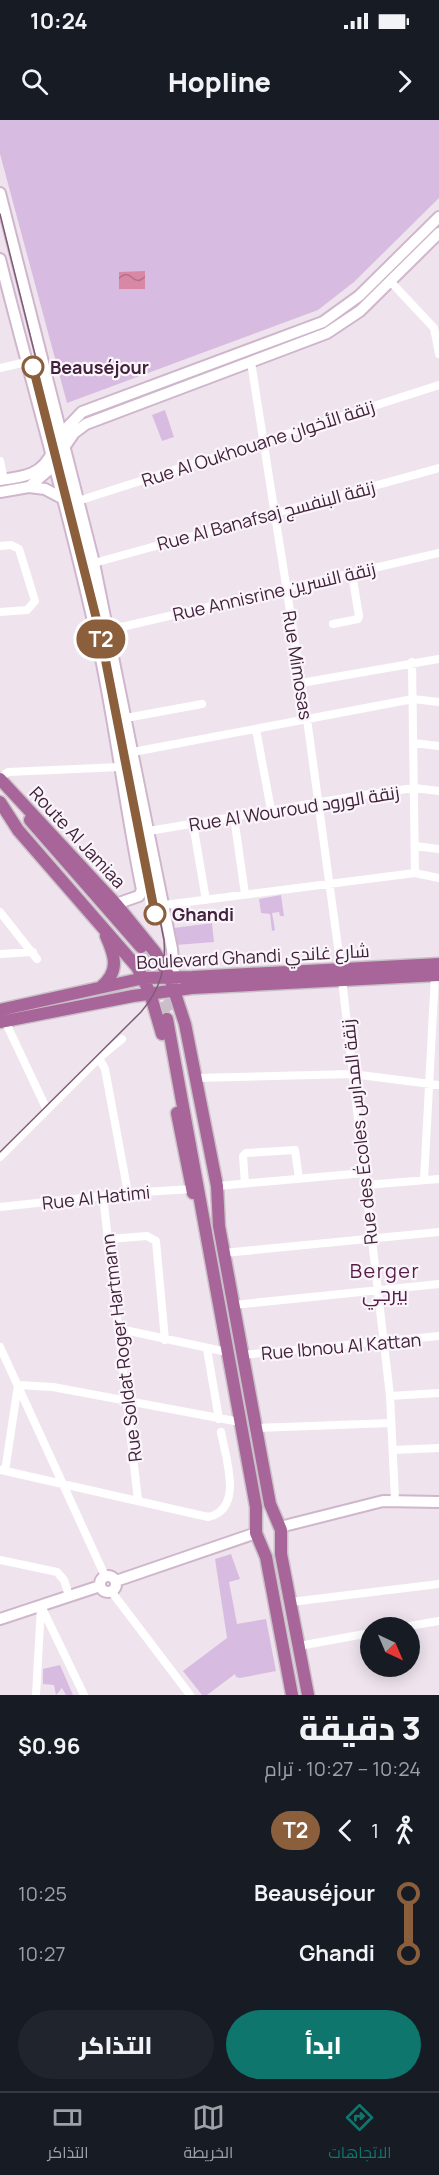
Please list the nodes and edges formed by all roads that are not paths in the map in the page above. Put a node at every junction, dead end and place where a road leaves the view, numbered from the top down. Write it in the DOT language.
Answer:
graph roads {
  1 [pos="0,193"];
  2 [pos="439,216"];
  3 [pos="439,233"];
  4 [pos="0,259"];
  5 [pos="390,281"];
  6 [pos="439,354"];
  7 [pos="26,362"];
  8 [pos="251,362"];
  9 [pos="0,368"];
  10 [pos="439,385"];
  11 [pos="55,404"];
  12 [pos="82,412"];
  13 [pos="62,432"];
  14 [pos="264,441"];
  15 [pos="64,447"];
  16 [pos="53,458"];
  17 [pos="0,460"];
  18 [pos="439,468"];
  19 [pos="2,480"];
  20 [pos="29,487"];
  21 [pos="0,492"];
  22 [pos="62,498"];
  23 [pos="78,501"];
  24 [pos="275,513"];
  25 [pos="0,546"];
  26 [pos="439,553"];
  27 [pos="94,563"];
  28 [pos="352,573"];
  29 [pos="286,589"];
  30 [pos="0,612"];
  31 [pos="333,624"];
  32 [pos="109,630"];
  33 [pos="439,659"];
  34 [pos="412,662"];
  35 [pos="301,683"];
  36 [pos="413,699"];
  37 [pos="439,702"];
  38 [pos="202,704"];
  39 [pos="126,718"];
  40 [pos="307,719"];
  41 [pos="256,729"];
  42 [pos="414,743"];
  43 [pos="439,746"];
  44 [pos="133,752"];
  45 [pos="120,767"];
  46 [pos="0,778"];
  47 [pos="414,788"];
  48 [pos="439,791"];
  49 [pos="13,794"];
  50 [pos="0,802"];
  51 [pos="318,802"];
  52 [pos="271,810"];
  53 [pos="234,816"];
  54 [pos="194,824"];
  55 [pos="149,831"];
  56 [pos="415,846"];
  57 [pos="439,849"];
  58 [pos="415,873"];
  59 [pos="439,878"];
  60 [pos="330,883"];
  61 [pos="245,894"];
  62 [pos="206,900"];
  63 [pos="116,904"];
  64 [pos="164,905"];
  65 [pos="0,912"];
  66 [pos="99,921"];
  67 [pos="0,954"];
  68 [pos="438,971"];
  69 [pos="342,974"];
  70 [pos="144,978"];
  71 [pos="174,982"];
  72 [pos="100,987"];
  73 [pos="150,993"];
  74 [pos="2,1018"];
  75 [pos="122,1039"];
  76 [pos="99,1058"];
  77 [pos="352,1074"];
  78 [pos="195,1078"];
  79 [pos="429,1084"];
  80 [pos="439,1085"];
  81 [pos="47,1110"];
  82 [pos="0,1157"];
  83 [pos="364,1173"];
  84 [pos="299,1179"];
  85 [pos="439,1179"];
  86 [pos="423,1180"];
  87 [pos="245,1184"];
  88 [pos="366,1185"];
  89 [pos="217,1186"];
  90 [pos="192,1189"];
  91 [pos="128,1193"];
  92 [pos="103,1196"];
  93 [pos="0,1207"];
  94 [pos="219,1226"];
  95 [pos="439,1232"];
  96 [pos="205,1235"];
  97 [pos="109,1239"];
  98 [pos="370,1239"];
  99 [pos="224,1253"];
  100 [pos="439,1284"];
  101 [pos="377,1290"];
  102 [pos="233,1305"];
  103 [pos="120,1329"];
  104 [pos="439,1336"];
  105 [pos="165,1340"];
  106 [pos="383,1342"];
  107 [pos="0,1347"];
  108 [pos="207,1349"];
  109 [pos="226,1352"];
  110 [pos="243,1355"];
  111 [pos="18,1385"];
  112 [pos="439,1393"];
  113 [pos="390,1396"];
  114 [pos="129,1403"];
  115 [pos="219,1419"];
  116 [pos="240,1422"];
  117 [pos="391,1423"];
  118 [pos="256,1428"];
  119 [pos="221,1432"];
  120 [pos="439,1448"];
  121 [pos="393,1450"];
  122 [pos="2,1470"];
  123 [pos="65,1486"];
  124 [pos="138,1500"];
  125 [pos="395,1500"];
  126 [pos="439,1502"];
  127 [pos="278,1528"];
  128 [pos="258,1534"];
  129 [pos="0,1560"];
  130 [pos="103,1581"];
  131 [pos="439,1584"];
  132 [pos="114,1586"];
  133 [pos="69,1596"];
  134 [pos="291,1602"];
  135 [pos="41,1606"];
  136 [pos="0,1619"];
  137 [pos="439,1621"];
  138 [pos="420,1624"];
  139 [pos="360,1635"];
  140 [pos="56,1639"];
  141 [pos="39,1644"];
  142 [pos="299,1646"];
  143 [pos="36,1695"];
  144 [pos="84,1695"];
  145 [pos="190,1695"];
  146 [pos="292,1695"];
  147 [pos="308,1695"];
  1 -- 11 [label="main road"];
  2 -- 12 [label="main road"];
  3 -- 5 [label="main road"];
  4 -- 7 [label="main road"];
  5 -- 6 [label="street"];
  5 -- 8 [label="main road"];
  7 -- 9 [label="street"];
  7 -- 16 [label="main road"];
  8 -- 14 [label="street, Rue Mimosas"];
  8 -- 15 [label="main road"];
  10 -- 14 [label="street, Rue Al Oukhouane زنقة الأخوان"];
  11 -- 12 [label="main road"];
  11 -- 13 [label="main road"];
  12 -- 13 [label="main road"];
  13 -- 15 [label="main road"];
  13 -- 16 [label="main road"];
  14 -- 23 [label="street, Rue Al Oukhouane زنقة الأخوان"];
  14 -- 24 [label="street, Rue Mimosas"];
  15 -- 16 [label="main road"];
  15 -- 23 [label="main road"];
  16 -- 19 [label="main road"];
  16 -- 20 [label="main road"];
  16 -- 22 [label="main road"];
  17 -- 19 [label="street"];
  18 -- 24 [label="street, Rue Al Banafsaj زنقة البنفسج"];
  20 -- 21 [label="main road"];
  20 -- 22 [label="main road"];
  22 -- 45 [label="main road"];
  23 -- 27 [label="main road"];
  24 -- 27 [label="street, Rue Al Banafsaj زنقة البنفسج"];
  24 -- 29 [label="street, Rue Mimosas"];
  25 -- 30 [label="street"];
  26 -- 28 [label="street, Rue Annisrine زنقة النسرين"];
  27 -- 32 [label="main road"];
  28 -- 29 [label="street, Rue Annisrine زنقة النسرين"];
  28 -- 31 [label="street"];
  29 -- 32 [label="street, Rue Annisrine زنقة النسرين"];
  29 -- 35 [label="street, Rue Mimosas"];
  32 -- 39 [label="main road"];
  33 -- 34 [label="street"];
  34 -- 35 [label="street"];
  34 -- 36 [label="street"];
  35 -- 40 [label="street, Rue Mimosas"];
  36 -- 37 [label="street"];
  36 -- 40 [label="street"];
  36 -- 42 [label="street"];
  38 -- 39 [label="street"];
  39 -- 44 [label="main road"];
  40 -- 41 [label="street"];
  40 -- 51 [label="street, Rue Mimosas"];
  41 -- 44 [label="street"];
  41 -- 52 [label="street"];
  42 -- 43 [label="street"];
  42 -- 47 [label="street"];
  44 -- 55 [label="main road"];
  45 -- 46 [label="street"];
  45 -- 63 [label="main road"];
  46 -- 49 [label="main road, Route Al Jamiaa"];
  47 -- 48 [label="street, Rue Al Wouroud زنقة الورود"];
  47 -- 51 [label="street, Rue Al Wouroud زنقة الورود"];
  47 -- 56 [label="street"];
  49 -- 50 [label="main road"];
  49 -- 63 [label="main road, Route Al Jamiaa"];
  50 -- 66 [label="main road, Route Al Jamiaa"];
  51 -- 52 [label="street, Rue Al Wouroud زنقة الورود"];
  51 -- 60 [label="street, Rue Mimosas"];
  52 -- 53 [label="street, Rue Al Wouroud زنقة الورود"];
  53 -- 54 [label="street, Rue Al Wouroud زنقة الورود"];
  53 -- 61 [label="street"];
  54 -- 55 [label="street, Rue Al Wouroud زنقة الورود"];
  54 -- 62 [label="street"];
  55 -- 64 [label="main road"];
  56 -- 57 [label="street"];
  56 -- 58 [label="street"];
  58 -- 59 [label="street"];
  58 -- 60 [label="street"];
  60 -- 61 [label="street"];
  60 -- 69 [label="street, Rue Mimosas"];
  61 -- 62 [label="street"];
  62 -- 64 [label="street"];
  63 -- 71 [label="main road, Route Al Jamiaa"];
  64 -- 71 [label="main road"];
  65 -- 67 [label="street"];
  66 -- 70 [label="main road, Route Al Jamiaa"];
  66 -- 72 [label="main road"];
  68 -- 69 [label="main road, Boulevard Ghandi شارع غاندي"];
  68 -- 79 [label="street"];
  69 -- 71 [label="main road, Boulevard Ghandi شارع غاندي"];
  69 -- 77 [label="street, Rue des Écoles زنقة المدارس"];
  70 -- 71 [label="main road, Boulevard Ghandi شارع غاندي"];
  70 -- 72 [label="main road, Boulevard Ghandi شارع غاندي"];
  70 -- 73 [label="main road, Route Al Jamiaa"];
  71 -- 73 [label="main road, Boulevard Ghandi شارع غاندي"];
  71 -- 78 [label="main road, Route Al Jamiaa"];
  72 -- 74 [label="main road, Boulevard Ghandi شارع غاندي"];
  73 -- 74 [label="main road, Boulevard Ghandi شارع غاندي"];
  73 -- 90 [label="main road, Route Al Jamiaa"];
  74 -- 81 [label="street"];
  75 -- 76 [label="street"];
  76 -- 81 [label="street"];
  76 -- 91 [label="street"];
  77 -- 78 [label="street"];
  77 -- 79 [label="street"];
  77 -- 83 [label="street, Rue des Écoles زنقة المدارس"];
  78 -- 89 [label="main road, Route Al Jamiaa"];
  79 -- 80 [label="street"];
  79 -- 86 [label="street"];
  81 -- 82 [label="street"];
  83 -- 84 [label="street"];
  83 -- 88 [label="street, Rue des Écoles زنقة المدارس"];
  84 -- 87 [label="street"];
  84 -- 87 [label="street"];
  85 -- 86 [label="street"];
  86 -- 88 [label="street"];
  87 -- 89 [label="street"];
  88 -- 98 [label="street, Rue des Écoles زنقة المدارس"];
  89 -- 94 [label="main road, Route Al Jamiaa"];
  90 -- 91 [label="street, Rue Al Hatimi"];
  90 -- 96 [label="main road, Route Al Jamiaa"];
  91 -- 92 [label="street, Rue Al Hatimi"];
  92 -- 93 [label="street, Rue Al Hatimi"];
  92 -- 97 [label="street, Rue Soldat Roger Hartmann"];
  94 -- 96 [label="main road"];
  94 -- 99 [label="main road"];
  95 -- 98 [label="street"];
  96 -- 109 [label="main road"];
  97 -- 103 [label="street, Rue Soldat Roger Hartmann"];
  97 -- 105 [label="street"];
  98 -- 99 [label="street"];
  98 -- 101 [label="street, Rue des Écoles زنقة المدارس"];
  99 -- 102 [label="main road"];
  100 -- 101 [label="street"];
  101 -- 102 [label="street"];
  101 -- 106 [label="street, Rue des Écoles زنقة المدارس"];
  102 -- 110 [label="main road"];
  103 -- 105 [label="street"];
  103 -- 114 [label="street, Rue Soldat Roger Hartmann"];
  104 -- 106 [label="street, Rue Ibnou Al Kattan"];
  105 -- 108 [label="street"];
  106 -- 110 [label="street, Rue Ibnou Al Kattan"];
  106 -- 113 [label="street, Rue des Écoles زنقة المدارس"];
  107 -- 111 [label="street"];
  108 -- 109 [label="street"];
  108 -- 115 [label="street"];
  109 -- 116 [label="main road"];
  110 -- 118 [label="main road"];
  111 -- 114 [label="street"];
  111 -- 122 [label="street"];
  111 -- 123 [label="street"];
  112 -- 113 [label="street"];
  113 -- 117 [label="street, Rue des Écoles زنقة المدارس"];
  114 -- 115 [label="street"];
  114 -- 124 [label="street, Rue Soldat Roger Hartmann"];
  115 -- 116 [label="street"];
  116 -- 128 [label="main road"];
  117 -- 118 [label="street"];
  117 -- 121 [label="street, Rue des Écoles زنقة المدارس"];
  118 -- 127 [label="main road"];
  119 -- 124 [label="street"];
  120 -- 121 [label="street"];
  121 -- 125 [label="street, Rue des Écoles زنقة المدارس"];
  122 -- 123 [label="street"];
  123 -- 124 [label="street"];
  123 -- 130 [label="street"];
  125 -- 126 [label="main road"];
  125 -- 127 [label="main road"];
  127 -- 128 [label="main road"];
  127 -- 128 [label="main road"];
  127 -- 134 [label="main road"];
  128 -- 132 [label="main road"];
  128 -- 146 [label="main road"];
  129 -- 133 [label="street"];
  130 -- 132 [label="main road"];
  130 -- 133 [label="main road"];
  131 -- 134 [label="street"];
  132 -- 145 [label="street"];
  133 -- 135 [label="main road"];
  134 -- 142 [label="main road"];
  135 -- 136 [label="main road"];
  135 -- 140 [label="street"];
  135 -- 141 [label="street"];
  137 -- 138 [label="street"];
  139 -- 142 [label="street"];
  140 -- 141 [label="street"];
  140 -- 144 [label="street"];
  141 -- 143 [label="street"];
  142 -- 147 [label="main road"];
}
